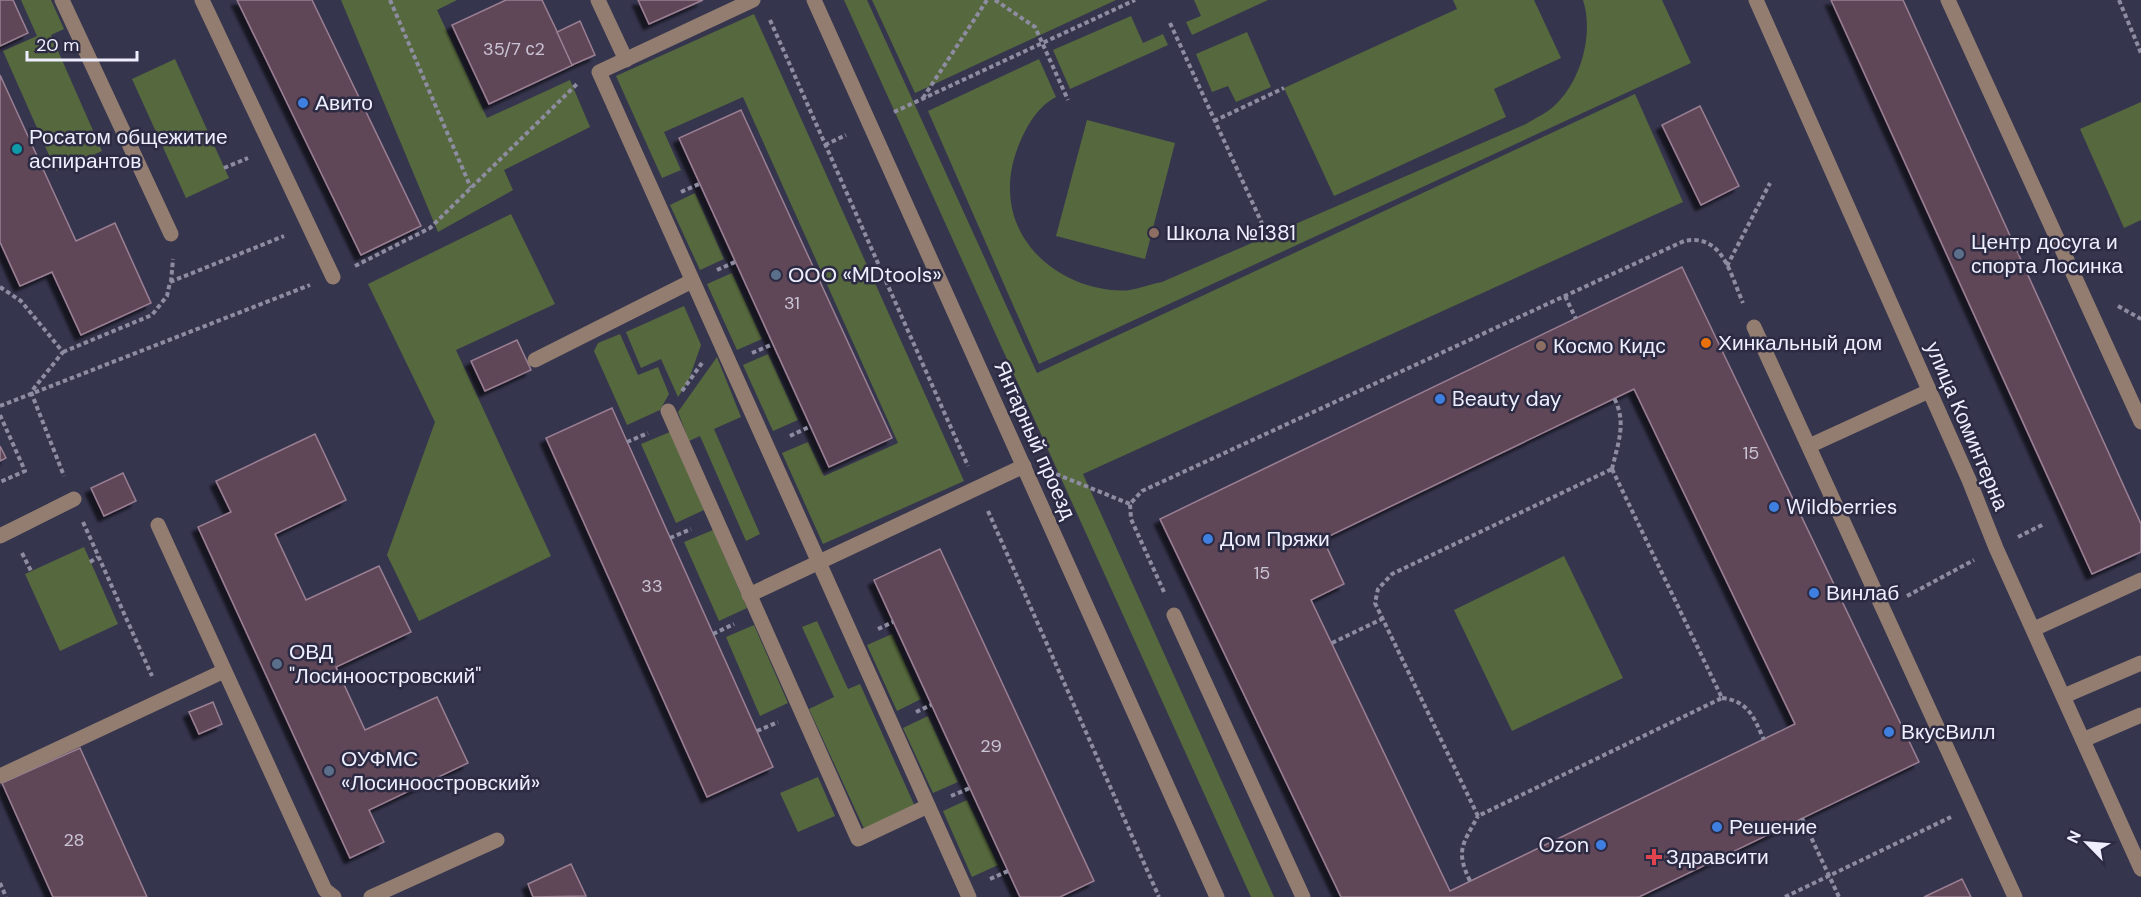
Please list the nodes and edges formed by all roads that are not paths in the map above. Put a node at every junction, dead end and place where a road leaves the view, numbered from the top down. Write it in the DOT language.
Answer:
graph roads {
  1 [pos="62,0"];
  2 [pos="202,0"];
  3 [pos="598,0"];
  4 [pos="753,0"];
  5 [pos="814,0"];
  6 [pos="1756,0"];
  7 [pos="1948,0"];
  8 [pos="626,60"];
  9 [pos="171,234"];
  10 [pos="333,277"];
  11 [pos="692,281"];
  12 [pos="1754,327"];
  13 [pos="535,360"];
  14 [pos="1929,391"];
  15 [pos="668,411"];
  16 [pos="2141,422"];
  17 [pos="1809,446"];
  18 [pos="1024,466"];
  19 [pos="74,499"];
  20 [pos="158,525"];
  21 [pos="0,536"];
  22 [pos="819,564"];
  23 [pos="2141,580"];
  24 [pos="749,595"];
  25 [pos="1174,615"];
  26 [pos="2034,629"];
  27 [pos="2141,663"];
  28 [pos="224,671"];
  29 [pos="2064,696"];
  30 [pos="2141,715"];
  31 [pos="2083,740"];
  32 [pos="0,776"];
  33 [pos="928,806"];
  34 [pos="497,840"];
  35 [pos="2141,869"];
  36 [pos="1299,896"];
  37 [pos="334,897"];
  38 [pos="371,897"];
  39 [pos="969,897"];
  40 [pos="1217,897"];
  41 [pos="2015,897"];
  1 -- 9 [label="street"];
  2 -- 10 [label="street"];
  3 -- 8 [label="street"];
  4 -- 8 [label="street"];
  5 -- 18 [label="street, Янтарный проезд"];
  6 -- 14 [label="street, улица Коминтерна"];
  7 -- 16 [label="street"];
  8 -- 11 [label="street"];
  11 -- 13 [label="street"];
  11 -- 22 [label="street"];
  12 -- 17 [label="street"];
  14 -- 17 [label="street"];
  14 -- 26 [label="street, улица Коминтерна"];
  15 -- 24 [label="street"];
  17 -- 41 [label="street"];
  18 -- 22 [label="street"];
  18 -- 40 [label="street, Янтарный проезд"];
  19 -- 21 [label="street"];
  20 -- 28 [label="street"];
  22 -- 24 [label="street"];
  22 -- 33 [label="street"];
  23 -- 26 [label="street"];
  24 -- 33 [label="street"];
  25 -- 36 [label="street"];
  26 -- 29 [label="street, улица Коминтерна"];
  27 -- 29 [label="street"];
  28 -- 32 [label="street"];
  28 -- 37 [label="street"];
  29 -- 31 [label="street, улица Коминтерна"];
  30 -- 31 [label="street"];
  31 -- 35 [label="street, улица Коминтерна"];
  33 -- 39 [label="street"];
  34 -- 38 [label="street"];
}
